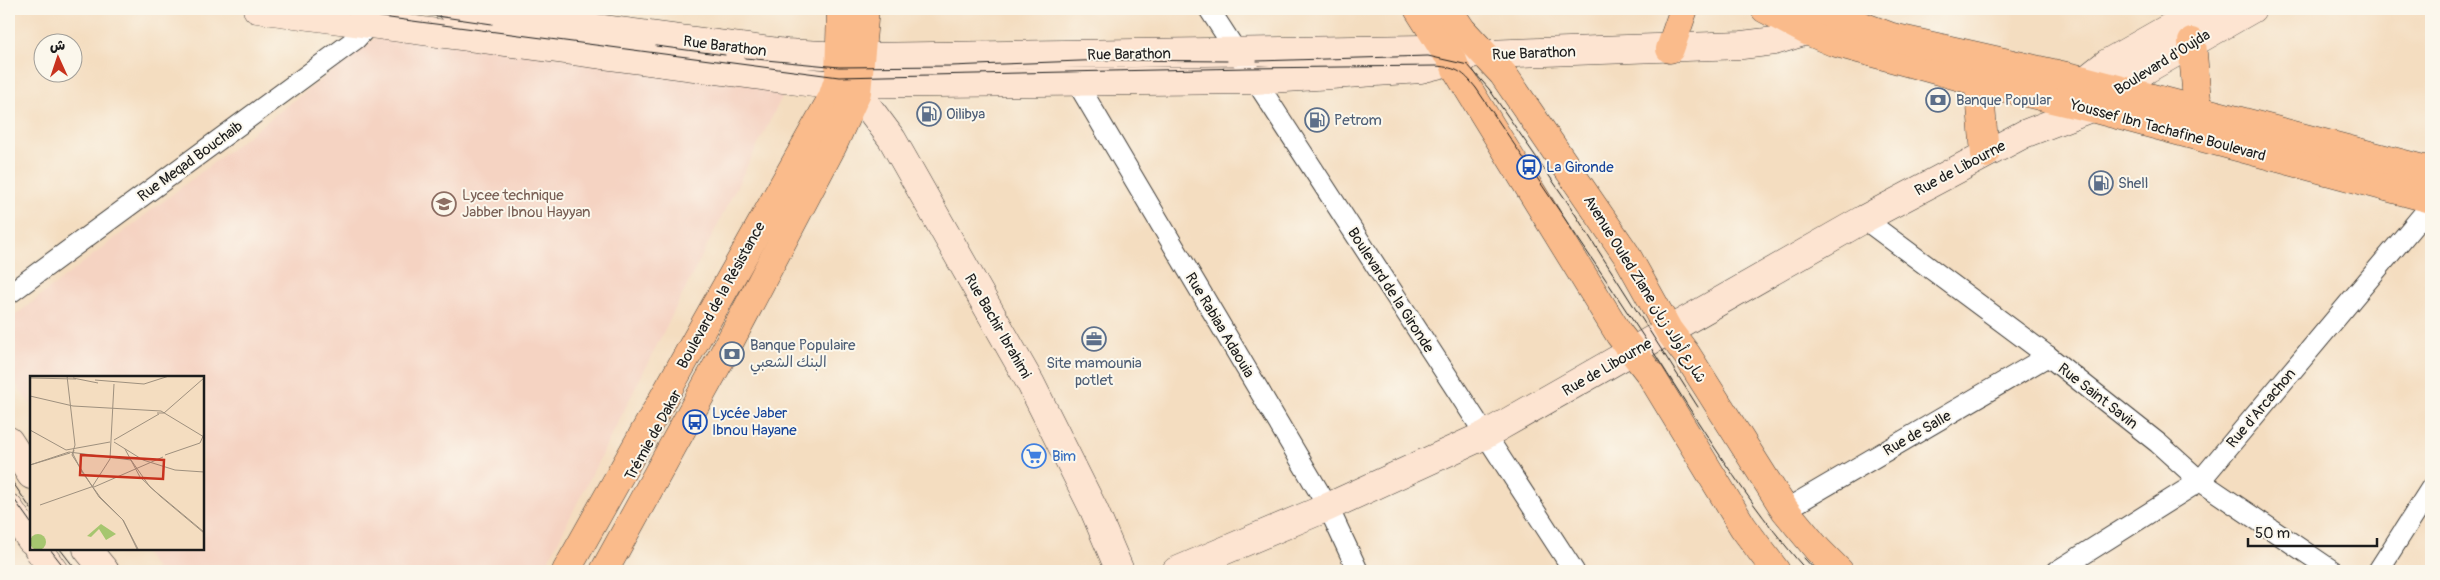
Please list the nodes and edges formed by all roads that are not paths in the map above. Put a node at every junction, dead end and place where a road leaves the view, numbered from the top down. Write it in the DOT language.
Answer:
graph roads {
  1 [pos="257,9"];
  2 [pos="452,9"];
  3 [pos="841,9"];
  4 [pos="865,9"];
  5 [pos="1209,9"];
  6 [pos="1418,9"];
  7 [pos="1448,9"];
  8 [pos="1684,9"];
  9 [pos="1764,9"];
  10 [pos="2202,9"];
  11 [pos="2252,9"];
  12 [pos="521,14"];
  13 [pos="372,17"];
  14 [pos="1813,20"];
  15 [pos="2192,42"];
  16 [pos="1670,49"];
  17 [pos="1239,53"];
  18 [pos="1486,54"];
  19 [pos="1449,55"];
  20 [pos="850,57"];
  21 [pos="1255,80"];
  22 [pos="2084,80"];
  23 [pos="1076,81"];
  24 [pos="1979,82"];
  25 [pos="851,87"];
  26 [pos="2116,89"];
  27 [pos="2060,101"];
  28 [pos="2091,108"];
  29 [pos="2198,112"];
  30 [pos="2024,134"];
  31 [pos="1986,154"];
  32 [pos="2431,172"];
  33 [pos="2431,199"];
  34 [pos="2431,205"];
  35 [pos="1864,219"];
  36 [pos="9,294"];
  37 [pos="1669,331"];
  38 [pos="1633,353"];
  39 [pos="2048,356"];
  40 [pos="1485,435"];
  41 [pos="9,441"];
  42 [pos="30,473"];
  43 [pos="2200,481"];
  44 [pos="2431,488"];
  45 [pos="1328,507"];
  46 [pos="9,508"];
  47 [pos="1785,510"];
  48 [pos="30,539"];
  49 [pos="39,550"];
  50 [pos="88,550"];
  51 [pos="54,571"];
  52 [pos="105,571"];
  53 [pos="566,571"];
  54 [pos="576,571"];
  55 [pos="590,571"];
  56 [pos="604,571"];
  57 [pos="1120,571"];
  58 [pos="1176,571"];
  59 [pos="1358,571"];
  60 [pos="1574,571"];
  61 [pos="1776,571"];
  62 [pos="1840,571"];
  63 [pos="2057,571"];
  64 [pos="2333,571"];
  65 [pos="2378,571"];
  1 -- 13 [label="street"];
  2 -- 12 [label="street, Rue Barathon"];
  3 -- 20 [label="main road, Boulevard de la Résistance"];
  4 -- 20 [label="main road, Boulevard de la Résistance"];
  5 -- 17 [label="street, Boulevard de la Gironde"];
  6 -- 19 [label="main road"];
  7 -- 18 [label="main road, Avenue Ouled Ziane شارع أولاد زيان"];
  8 -- 16 [label="main road"];
  9 -- 14 [label="main road, Youssef Ibn Tachafine Boulevard"];
  10 -- 22 [label="street, Boulevard d'Oujda"];
  11 -- 15 [label="street, Boulevard d'Oujda"];
  12 -- 20 [label="street, Rue Barathon"];
  13 -- 25 [label="street"];
  13 -- 36 [label="street, Rue Meqad Bouchaib"];
  14 -- 16 [label="street, Rue Barathon"];
  14 -- 22 [label="main road, Youssef Ibn Tachafine Boulevard"];
  14 -- 24 [label="main road, Youssef Ibn Tachafine Boulevard"];
  15 -- 26 [label="street, Boulevard d'Oujda"];
  15 -- 29 [label="main road"];
  16 -- 18 [label="street, Rue Barathon"];
  17 -- 19 [label="street, Rue Barathon"];
  17 -- 20 [label="street, Rue Barathon"];
  17 -- 21 [label="street, Boulevard de la Gironde"];
  18 -- 19 [label="street, Rue Barathon"];
  18 -- 37 [label="main road, Avenue Ouled Ziane شارع أولاد زيان"];
  19 -- 21 [label="street"];
  19 -- 38 [label="main road"];
  20 -- 25 [label="main road, Boulevard de la Résistance"];
  21 -- 23 [label="street"];
  21 -- 40 [label="street, Boulevard de la Gironde"];
  22 -- 26 [label="main road, Youssef Ibn Tachafine Boulevard"];
  22 -- 27 [label="street, Boulevard d'Oujda"];
  23 -- 25 [label="street"];
  23 -- 45 [label="street, Rue Rabiaa Adaouia"];
  24 -- 27 [label="main road, Youssef Ibn Tachafine Boulevard"];
  24 -- 31 [label="main road"];
  25 -- 53 [label="main road, Boulevard de la Résistance"];
  25 -- 56 [label="main road, Boulevard de la Résistance"];
  25 -- 57 [label="street, Rue Bachir Ibrahimi"];
  26 -- 28 [label="street, Boulevard d'Oujda"];
  26 -- 29 [label="main road, Youssef Ibn Tachafine Boulevard"];
  27 -- 28 [label="main road, Youssef Ibn Tachafine Boulevard"];
  27 -- 30 [label="street, Boulevard d'Oujda"];
  28 -- 30 [label="street, Boulevard d'Oujda"];
  28 -- 33 [label="main road, Youssef Ibn Tachafine Boulevard"];
  29 -- 32 [label="main road, Youssef Ibn Tachafine Boulevard"];
  30 -- 31 [label="street, Rue de Libourne"];
  31 -- 35 [label="street, Rue de Libourne"];
  34 -- 43 [label="street, Rue d'Arcachon"];
  35 -- 37 [label="street, Rue de Libourne"];
  35 -- 39 [label="street, Rue Saint Savin"];
  37 -- 38 [label="street, Rue de Libourne"];
  37 -- 47 [label="main road, Avenue Ouled Ziane شارع أولاد زيان"];
  38 -- 40 [label="street, Rue de Libourne"];
  38 -- 61 [label="main road"];
  39 -- 43 [label="street, Rue Saint Savin"];
  39 -- 47 [label="street, Rue de Salle"];
  40 -- 45 [label="street, Rue de Libourne"];
  40 -- 60 [label="street, Boulevard de la Gironde"];
  41 -- 42 [label="street"];
  43 -- 63 [label="street, Rue d'Arcachon"];
  43 -- 64 [label="street, Rue Saint Savin"];
  44 -- 65 [label="street"];
  45 -- 58 [label="street, Rue de Libourne"];
  45 -- 59 [label="street, Rue Rabiaa Adaouia"];
  46 -- 48 [label="street"];
  47 -- 62 [label="main road, Avenue Ouled Ziane شارع أولاد زيان"];
  49 -- 51 [label="street"];
  50 -- 52 [label="street"];
  54 -- 55 [label="main road, Trémie de Dakar"];
}
